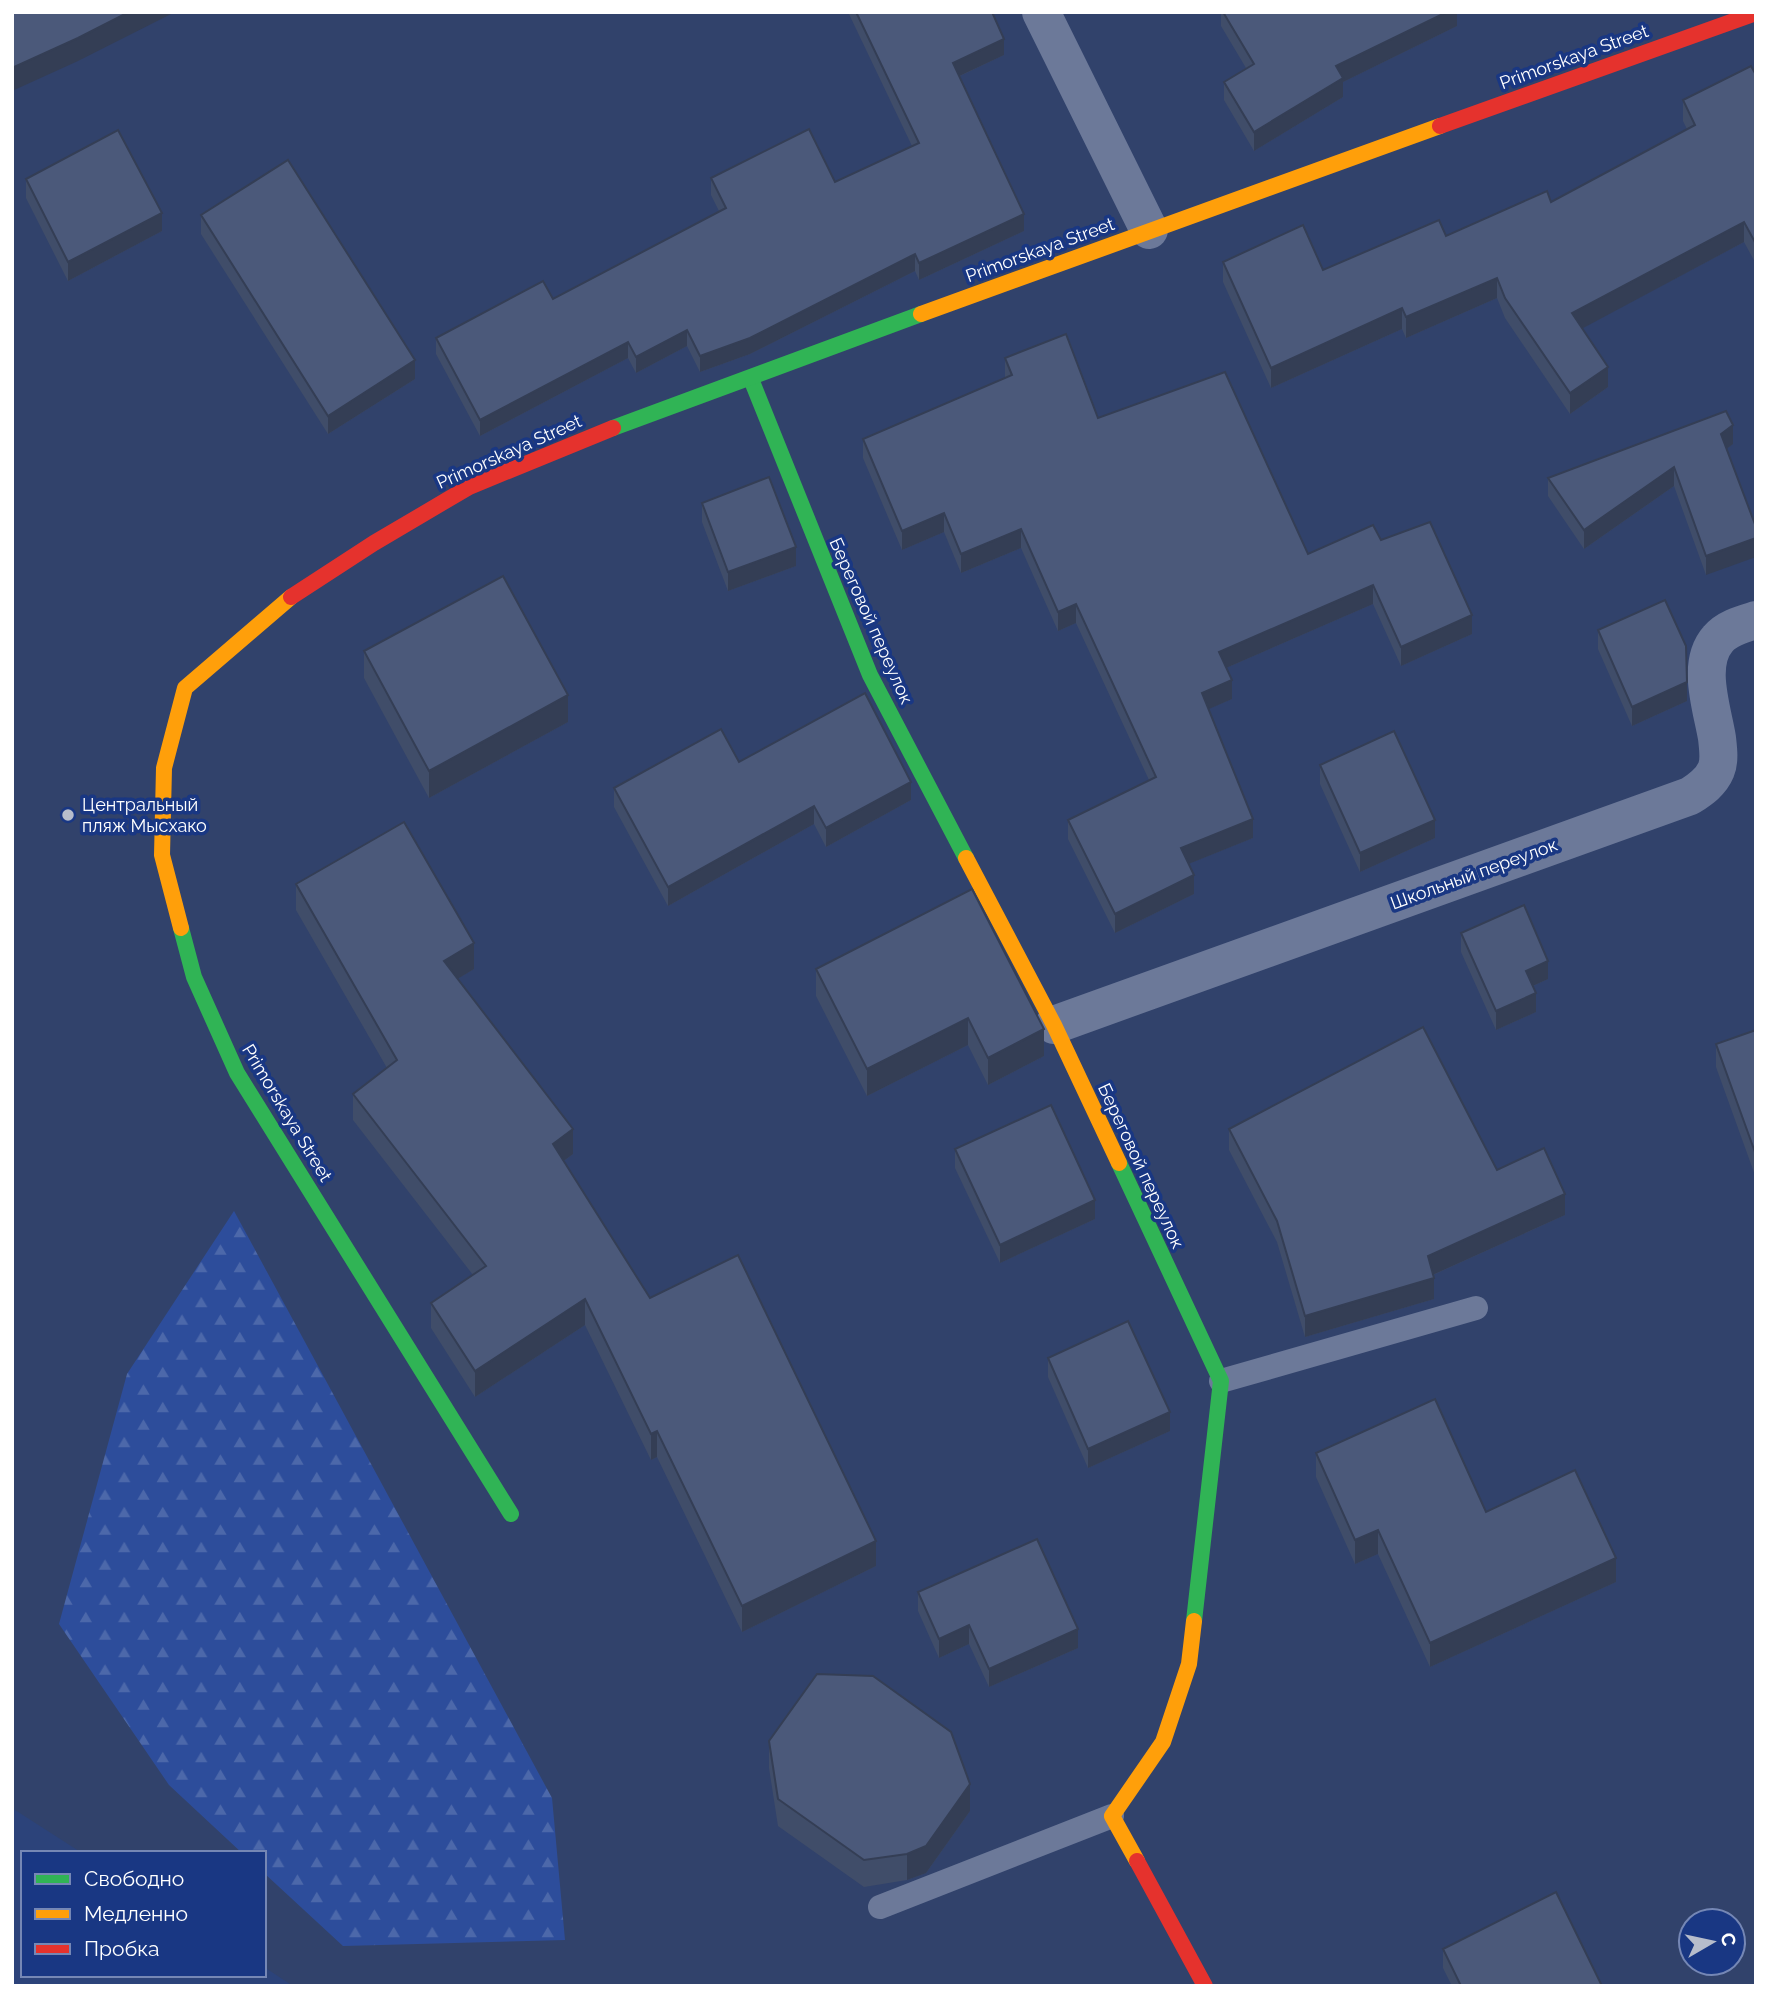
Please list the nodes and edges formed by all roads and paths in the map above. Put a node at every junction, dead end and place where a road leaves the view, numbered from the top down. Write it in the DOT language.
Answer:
graph roads {
  1 [pos="1041,12"];
  2 [pos="1756,13"];
  3 [pos="1149,230"];
  4 [pos="751,379"];
  5 [pos="1756,620"];
  6 [pos="1054,1025"];
  7 [pos="1476,1308"];
  8 [pos="1221,1381"];
  9 [pos="511,1514"];
  10 [pos="1112,1816"];
  11 [pos="880,1907"];
  12 [pos="1205,1986"];
  1 -- 3 [label="street"];
  2 -- 3 [label="street, Primorskaya Street"];
  3 -- 4 [label="street, Primorskaya Street"];
  4 -- 6 [label="street, Береговой переулок"];
  4 -- 9 [label="street, Primorskaya Street"];
  5 -- 6 [label="street, Школьный переулок"];
  6 -- 8 [label="street, Береговой переулок"];
  7 -- 8 [label="lane"];
  8 -- 10 [label="street"];
  10 -- 11 [label="lane"];
  10 -- 12 [label="street"];
}
